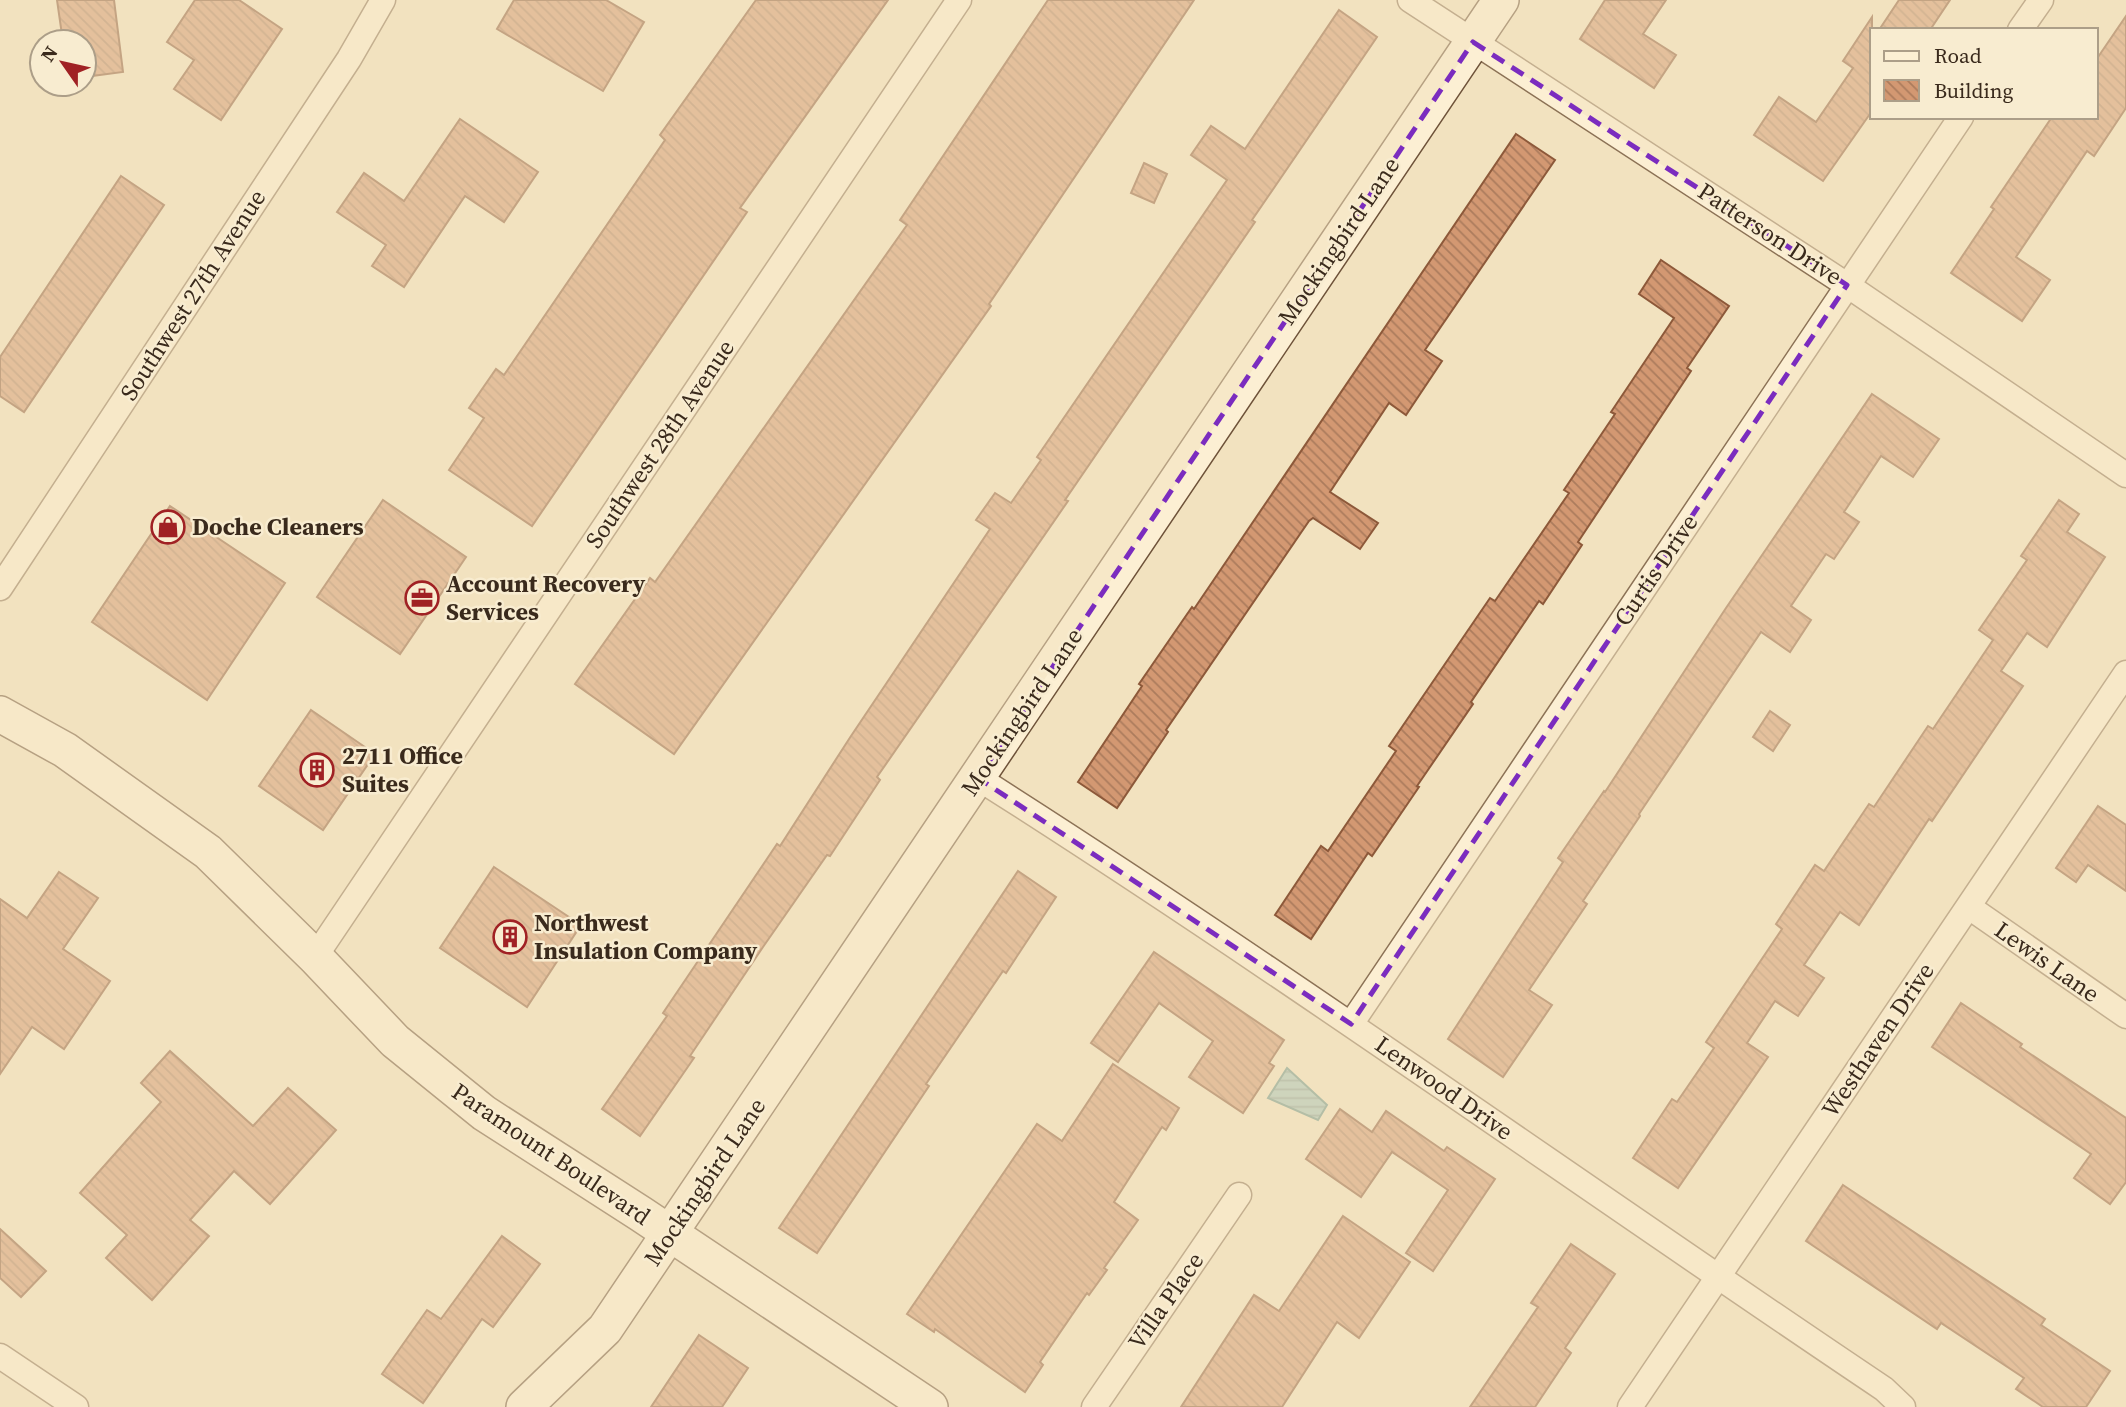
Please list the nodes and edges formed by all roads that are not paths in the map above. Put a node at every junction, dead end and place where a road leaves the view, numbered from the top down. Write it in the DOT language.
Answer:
graph roads {
  1 [pos="383,0"];
  2 [pos="959,0"];
  3 [pos="1409,0"];
  4 [pos="1501,0"];
  5 [pos="2041,0"];
  6 [pos="2021,28"];
  7 [pos="1472,42"];
  8 [pos="1960,119"];
  9 [pos="1847,285"];
  10 [pos="2126,475"];
  11 [pos="0,588"];
  12 [pos="2126,673"];
  13 [pos="0,714"];
  14 [pos="978,778"];
  15 [pos="1969,908"];
  16 [pos="315,957"];
  17 [pos="2126,1016"];
  18 [pos="1351,1024"];
  19 [pos="1239,1195"];
  20 [pos="669,1234"];
  21 [pos="1717,1277"];
  22 [pos="0,1356"];
  23 [pos="76,1407"];
  24 [pos="524,1407"];
  25 [pos="930,1407"];
  26 [pos="1094,1407"];
  27 [pos="1630,1407"];
  28 [pos="1903,1407"];
  1 -- 11 [label="street, Southwest 27th Avenue"];
  2 -- 16 [label="street, Southwest 28th Avenue"];
  3 -- 7 [label="street, Patterson Drive"];
  4 -- 7 [label="main road, Mockingbird Lane"];
  5 -- 6 [label="street"];
  7 -- 9 [label="street, Patterson Drive"];
  7 -- 14 [label="main road, Mockingbird Lane"];
  8 -- 9 [label="street, Curtis Drive"];
  9 -- 10 [label="street, Patterson Drive"];
  9 -- 18 [label="street, Curtis Drive"];
  12 -- 15 [label="street, Westhaven Drive"];
  13 -- 16 [label="main road, Paramount Boulevard"];
  14 -- 18 [label="street, Lenwood Drive"];
  14 -- 20 [label="main road, Mockingbird Lane"];
  15 -- 17 [label="street, Lewis Lane"];
  15 -- 21 [label="street, Westhaven Drive"];
  16 -- 20 [label="main road, Paramount Boulevard"];
  18 -- 21 [label="street, Lenwood Drive"];
  19 -- 26 [label="street, Villa Place"];
  20 -- 24 [label="main road, Mockingbird Lane"];
  20 -- 25 [label="main road, Paramount Boulevard"];
  21 -- 27 [label="street, Westhaven Drive"];
  21 -- 28 [label="street, Lenwood Drive"];
  22 -- 23 [label="street"];
}
